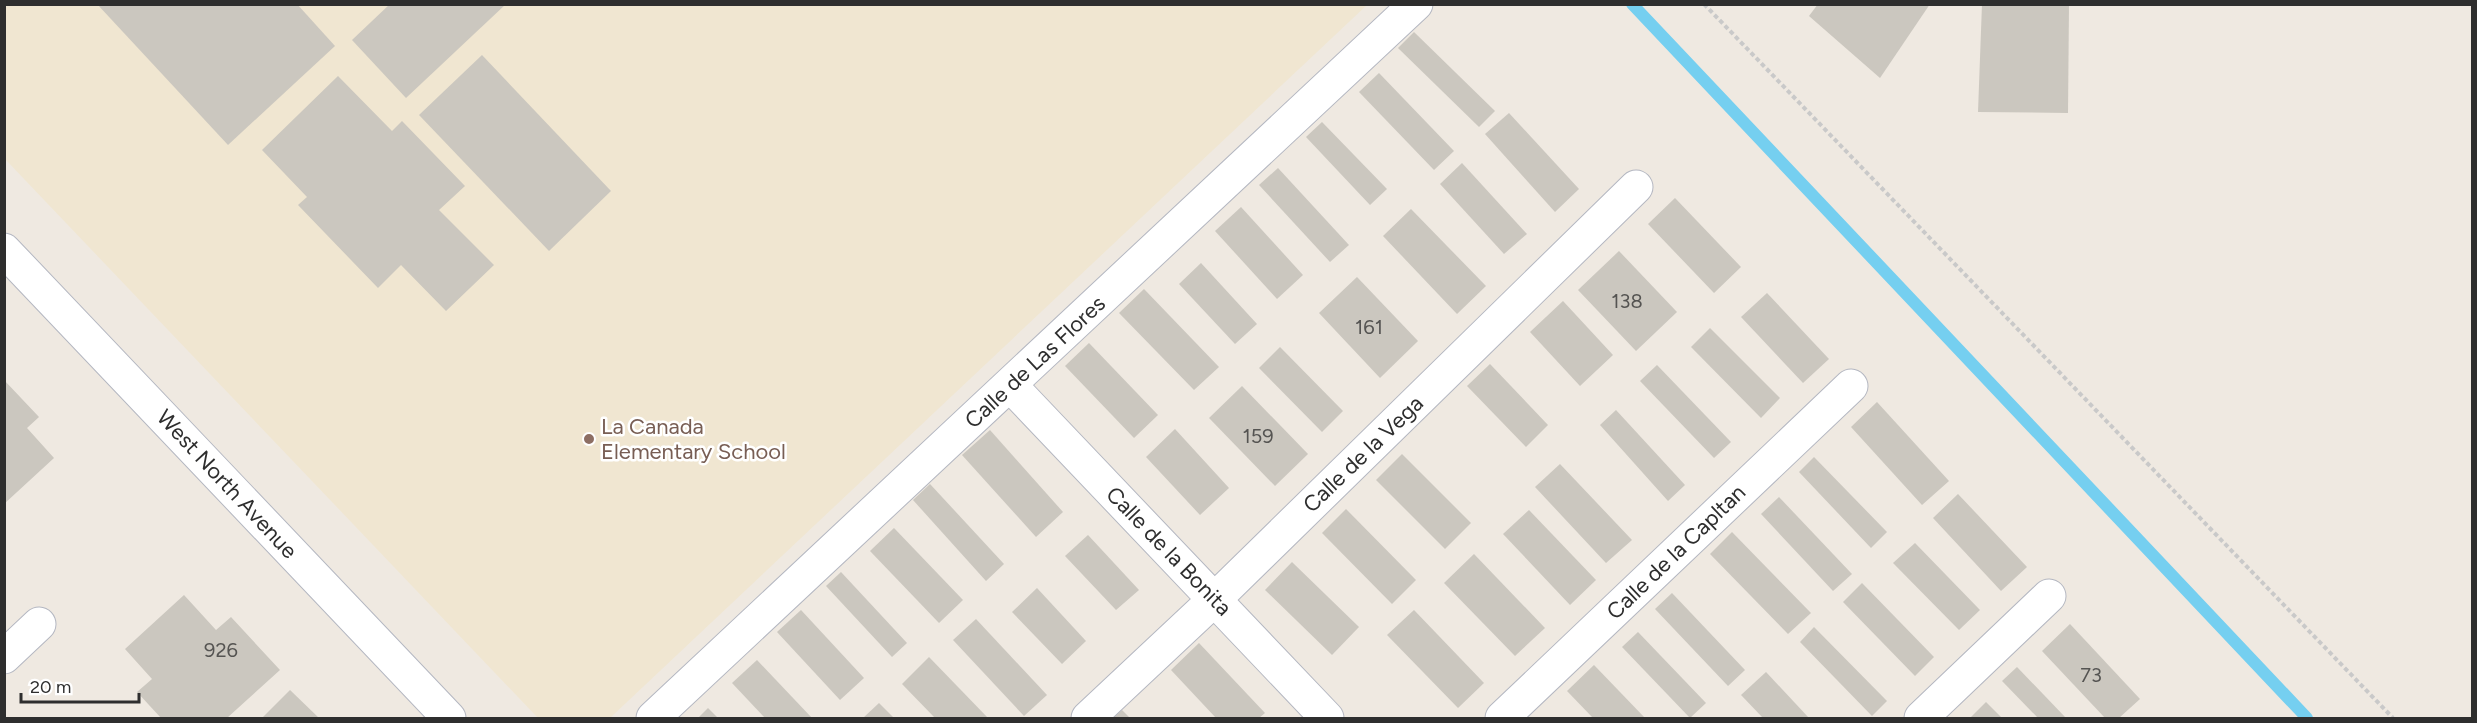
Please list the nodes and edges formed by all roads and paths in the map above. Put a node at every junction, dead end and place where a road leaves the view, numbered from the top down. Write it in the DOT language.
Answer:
graph roads {
  1 [pos="1416,4"];
  2 [pos="1704,4"];
  3 [pos="1636,187"];
  4 [pos="4,250"];
  5 [pos="1010,385"];
  6 [pos="1851,386"];
  7 [pos="2049,596"];
  8 [pos="1215,599"];
  9 [pos="39,624"];
  10 [pos="4,657"];
  11 [pos="449,718"];
  12 [pos="653,718"];
  13 [pos="1088,718"];
  14 [pos="1327,718"];
  15 [pos="1502,718"];
  16 [pos="1921,718"];
  17 [pos="2393,718"];
  1 -- 5 [label="street, Calle de Las Flores"];
  2 -- 17 [label="path"];
  3 -- 8 [label="street, Calle de la Vega"];
  4 -- 11 [label="street, West North Avenue"];
  5 -- 8 [label="street, Calle de la Bonita"];
  5 -- 12 [label="street, Calle de Las Flores"];
  6 -- 15 [label="street, Calle de la Capltan"];
  7 -- 16 [label="street"];
  8 -- 13 [label="street, Calle de la Vega"];
  8 -- 14 [label="street, Calle de la Bonita"];
  9 -- 10 [label="street"];
}
